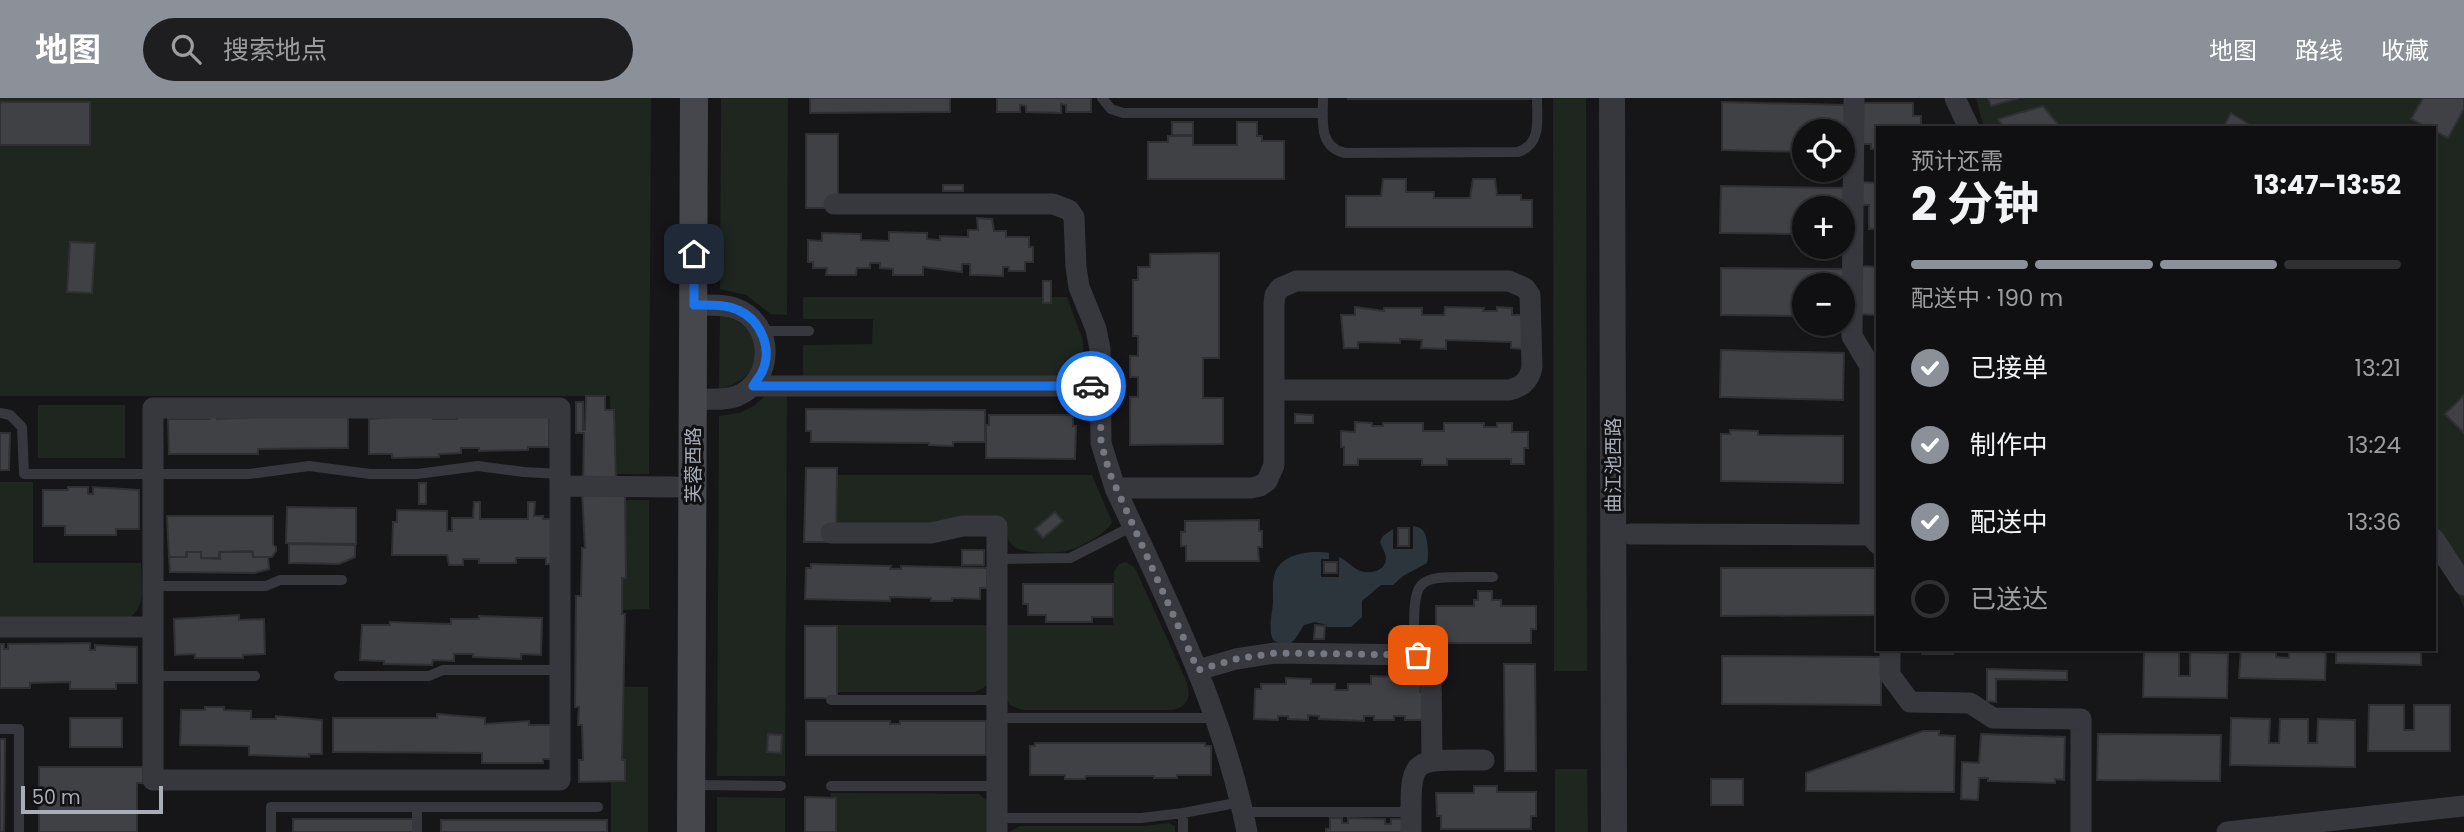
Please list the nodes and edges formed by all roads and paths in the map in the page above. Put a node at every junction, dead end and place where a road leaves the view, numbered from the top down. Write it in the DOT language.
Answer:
graph roads {
  1 [pos="677,98"];
  2 [pos="694,98"];
  3 [pos="1102,98"];
  4 [pos="1323,98"];
  5 [pos="1537,98"];
  6 [pos="1612,98"];
  7 [pos="1630,98"];
  8 [pos="1854,98"];
  9 [pos="1955,98"];
  10 [pos="1323,113"];
  11 [pos="1968,126"];
  12 [pos="834,204"];
  13 [pos="694,305"];
  14 [pos="761,331"];
  15 [pos="809,331"];
  16 [pos="753,386"];
  17 [pos="1100,386"];
  18 [pos="1273,390"];
  19 [pos="693,399"];
  20 [pos="0,413"];
  21 [pos="153,474"];
  22 [pos="560,480"];
  23 [pos="675,487"];
  24 [pos="1115,488"];
  25 [pos="1133,526"];
  26 [pos="831,533"];
  27 [pos="1631,534"];
  28 [pos="1874,540"];
  29 [pos="2436,542"];
  30 [pos="998,559"];
  31 [pos="1493,577"];
  32 [pos="342,580"];
  33 [pos="2464,585"];
  34 [pos="153,586"];
  35 [pos="0,627"];
  36 [pos="153,627"];
  37 [pos="1891,651"];
  38 [pos="1414,654"];
  39 [pos="560,670"];
  40 [pos="1198,670"];
  41 [pos="153,676"];
  42 [pos="255,676"];
  43 [pos="339,676"];
  44 [pos="831,700"];
  45 [pos="998,709"];
  46 [pos="1217,718"];
  47 [pos="0,729"];
  48 [pos="1432,760"];
  49 [pos="1483,760"];
  50 [pos="691,785"];
  51 [pos="781,786"];
  52 [pos="831,786"];
  53 [pos="998,786"];
  54 [pos="2464,806"];
  55 [pos="417,807"];
  56 [pos="597,807"];
  57 [pos="1183,813"];
  58 [pos="1244,815"];
  59 [pos="1411,822"];
  60 [pos="998,825"];
  61 [pos="2357,825"];
  62 [pos="19,832"];
  63 [pos="271,832"];
  64 [pos="417,832"];
  65 [pos="674,832"];
  66 [pos="691,832"];
  67 [pos="1183,832"];
  68 [pos="1614,832"];
  69 [pos="1632,832"];
  70 [pos="2081,832"];
  71 [pos="2227,832"];
  1 -- 23 [label="main road, 芙蓉西路"];
  2 -- 13 [label="main road, 芙蓉西路"];
  3 -- 10 [label="lane"];
  4 -- 10 [label="lane"];
  5 -- 10 [label="lane"];
  6 -- 68 [label="street, 曲江池西路"];
  7 -- 27 [label="street, 曲江池西路"];
  8 -- 28 [label="street"];
  9 -- 11 [label="street"];
  12 -- 17 [label="street"];
  13 -- 14 [label="street"];
  13 -- 19 [label="main road, 芙蓉西路"];
  14 -- 15 [label="lane"];
  14 -- 16 [label="street"];
  16 -- 17 [label="street"];
  16 -- 19 [label="street"];
  17 -- 24 [label="street"];
  18 -- 18 [label="street"];
  18 -- 24 [label="street"];
  19 -- 50 [label="main road, 芙蓉西路"];
  20 -- 21 [label="lane"];
  21 -- 22 [label="lane"];
  21 -- 22 [label="street"];
  21 -- 34 [label="street"];
  22 -- 23 [label="street"];
  22 -- 39 [label="street"];
  23 -- 65 [label="main road, 芙蓉西路"];
  24 -- 25 [label="street"];
  25 -- 30 [label="lane"];
  25 -- 40 [label="street"];
  26 -- 30 [label="street"];
  27 -- 28 [label="street"];
  27 -- 69 [label="street, 曲江池西路"];
  29 -- 33 [label="street"];
  30 -- 45 [label="street"];
  31 -- 38 [label="lane"];
  32 -- 34 [label="lane"];
  34 -- 36 [label="street"];
  35 -- 36 [label="street"];
  36 -- 41 [label="street"];
  37 -- 70 [label="street"];
  38 -- 40 [label="street"];
  38 -- 48 [label="street"];
  39 -- 41 [label="street"];
  39 -- 43 [label="lane"];
  40 -- 46 [label="street"];
  41 -- 42 [label="lane"];
  44 -- 45 [label="lane"];
  45 -- 46 [label="lane"];
  45 -- 53 [label="street"];
  46 -- 58 [label="street"];
  47 -- 62 [label="lane"];
  48 -- 49 [label="street"];
  48 -- 59 [label="street"];
  50 -- 51 [label="lane"];
  50 -- 66 [label="main road, 芙蓉西路"];
  52 -- 53 [label="lane"];
  53 -- 60 [label="street"];
  54 -- 61 [label="street"];
  55 -- 56 [label="lane"];
  55 -- 63 [label="lane"];
  55 -- 64 [label="lane"];
  57 -- 58 [label="lane"];
  57 -- 60 [label="lane"];
  57 -- 67 [label="lane"];
  58 -- 59 [label="lane"];
  61 -- 71 [label="street"];
}
